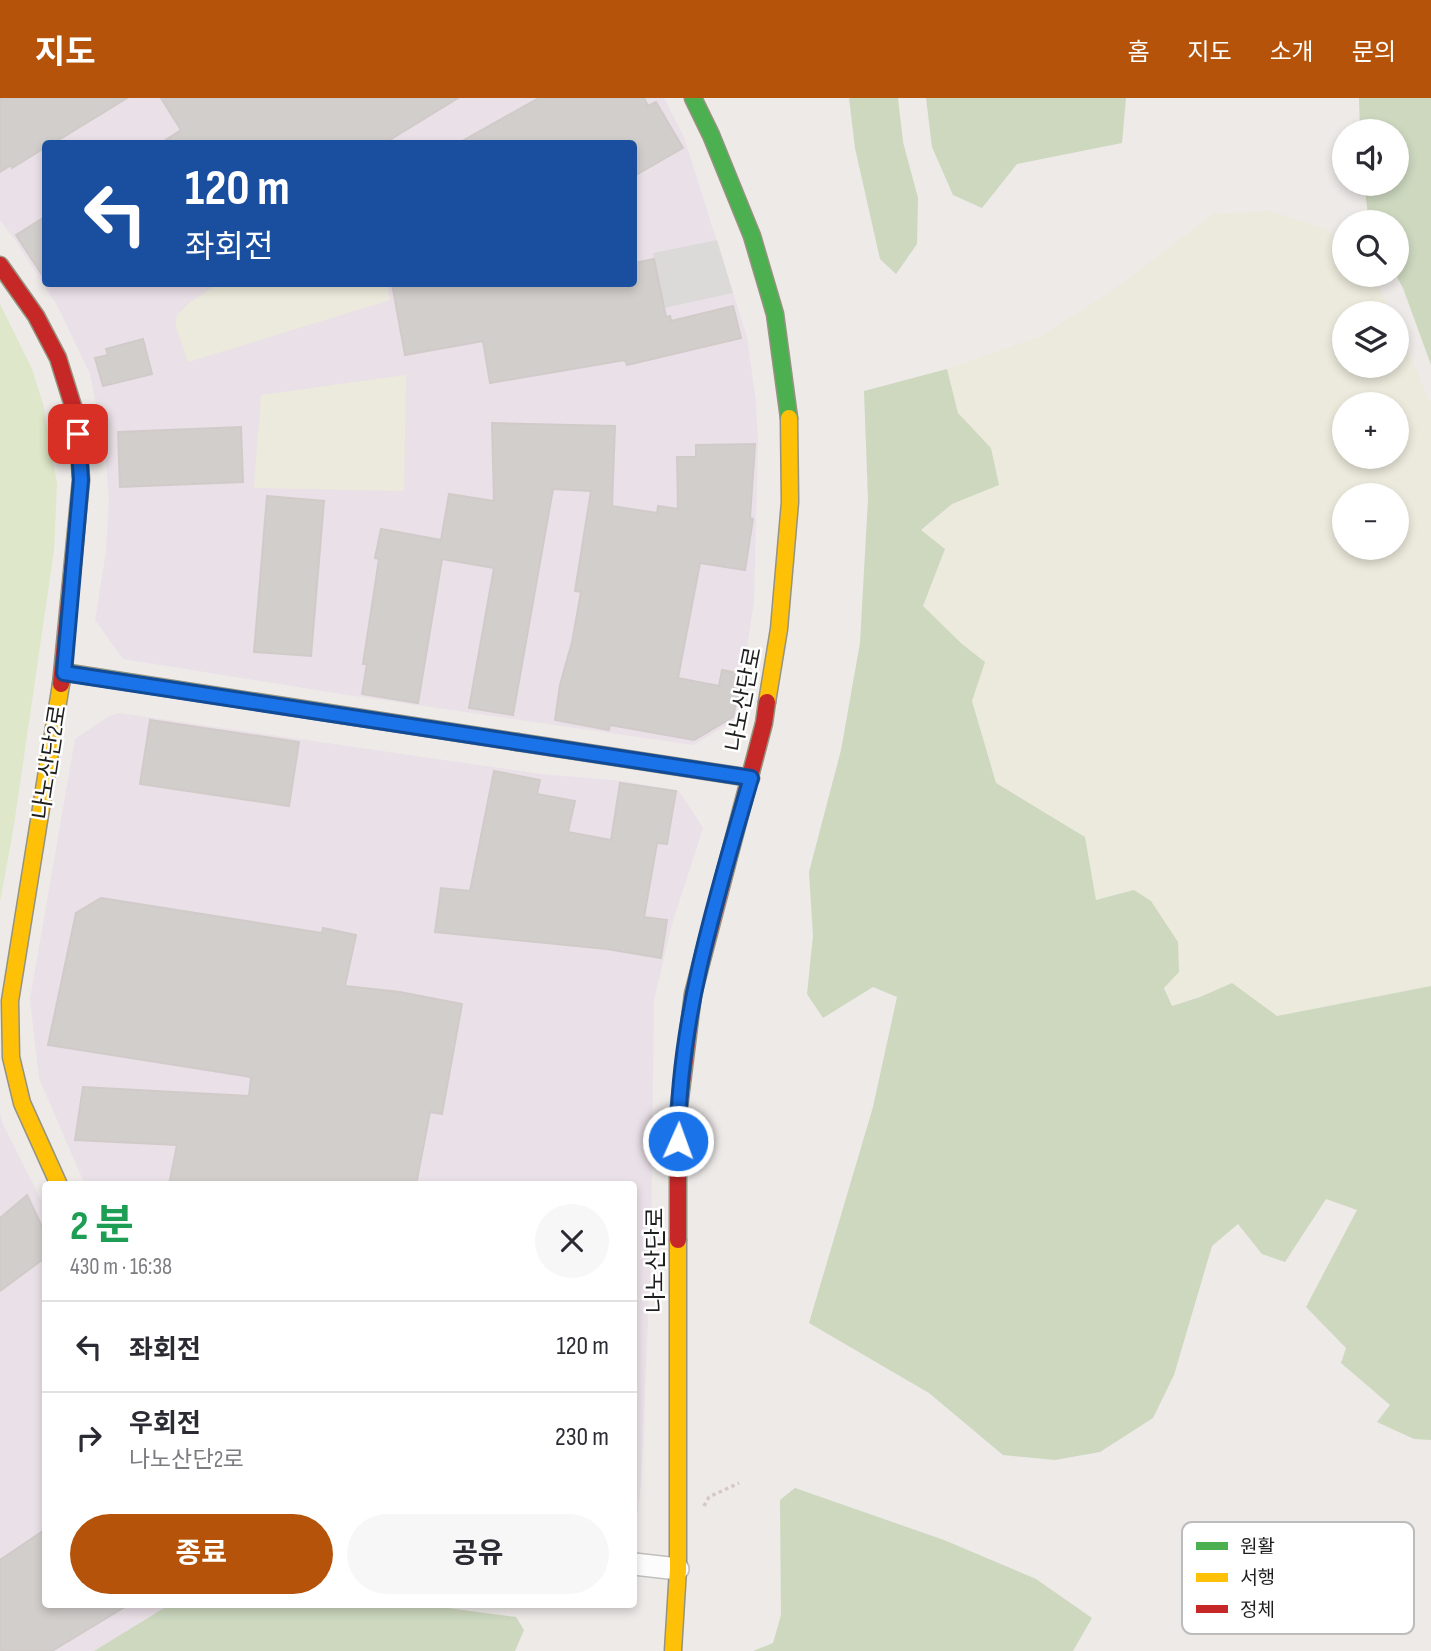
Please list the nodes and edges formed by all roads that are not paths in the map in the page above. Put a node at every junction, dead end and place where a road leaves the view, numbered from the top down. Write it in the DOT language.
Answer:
graph roads {
  1 [pos="693,98"];
  2 [pos="0,265"];
  3 [pos="64,673"];
  4 [pos="751,778"];
  5 [pos="57,1181"];
  6 [pos="637,1564"];
  7 [pos="678,1569"];
  8 [pos="673,1651"];
  1 -- 4 [label="street, 나노산단로"];
  2 -- 3 [label="street, 나노산단2로"];
  3 -- 4 [label="street"];
  3 -- 5 [label="street, 나노산단2로"];
  4 -- 7 [label="street, 나노산단로"];
  6 -- 7 [label="street"];
  7 -- 8 [label="street, 나노산단로"];
}
